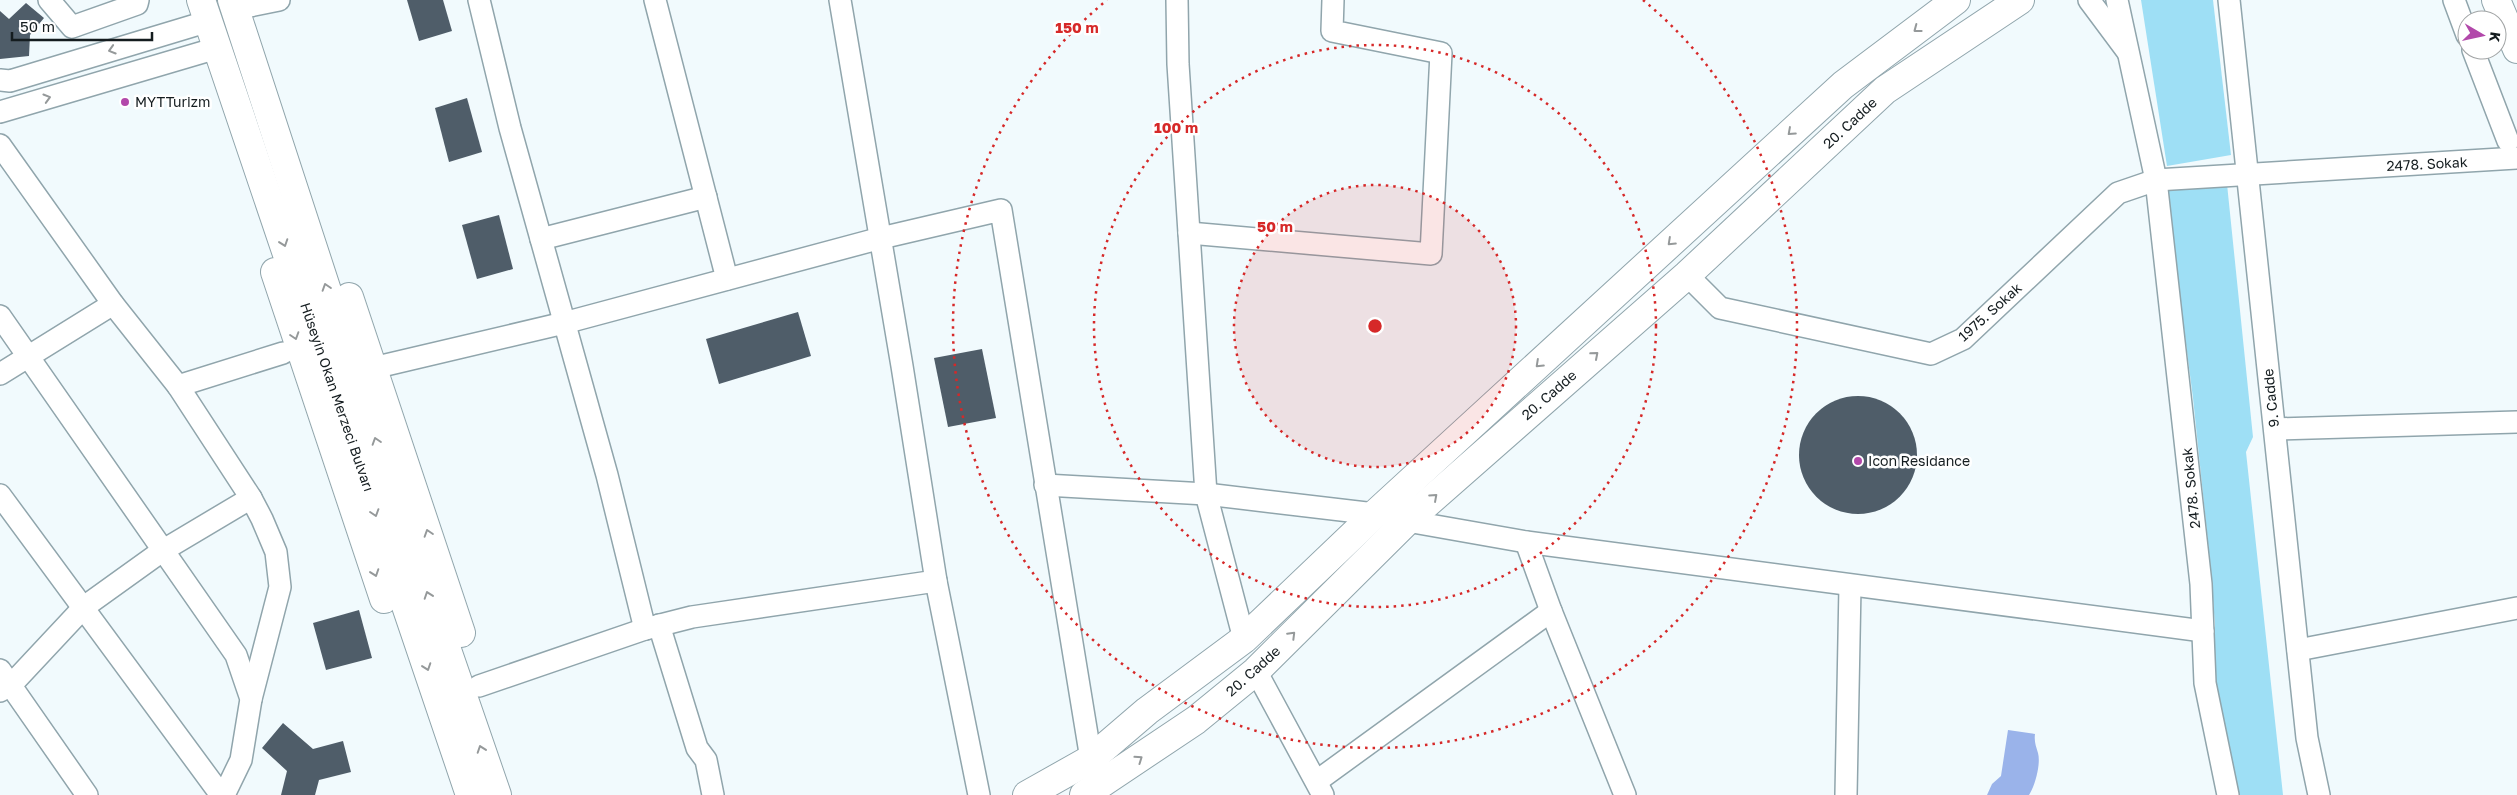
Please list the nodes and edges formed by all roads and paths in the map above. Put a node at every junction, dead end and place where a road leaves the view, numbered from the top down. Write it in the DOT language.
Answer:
graph roads {
  1 [pos="49,0"];
  2 [pos="138,0"];
  3 [pos="279,0"];
  4 [pos="479,0"];
  5 [pos="655,0"];
  6 [pos="840,0"];
  7 [pos="1178,0"];
  8 [pos="1333,0"];
  9 [pos="1956,0"];
  10 [pos="2020,0"];
  11 [pos="2089,0"];
  12 [pos="2117,0"];
  13 [pos="2229,0"];
  14 [pos="2496,0"];
  15 [pos="205,10"];
  16 [pos="236,11"];
  17 [pos="2517,49"];
  18 [pos="219,50"];
  19 [pos="2127,51"];
  20 [pos="2477,60"];
  21 [pos="0,80"];
  22 [pos="0,112"];
  23 [pos="0,145"];
  24 [pos="2512,149"];
  25 [pos="2247,174"];
  26 [pos="2156,180"];
  27 [pos="706,198"];
  28 [pos="1189,233"];
  29 [pos="881,238"];
  30 [pos="540,239"];
  31 [pos="1687,275"];
  32 [pos="727,279"];
  33 [pos="113,304"];
  34 [pos="0,316"];
  35 [pos="564,323"];
  36 [pos="283,353"];
  37 [pos="28,358"];
  38 [pos="373,368"];
  39 [pos="0,374"];
  40 [pos="178,386"];
  41 [pos="2517,422"];
  42 [pos="2275,429"];
  43 [pos="1045,485"];
  44 [pos="1206,494"];
  45 [pos="0,495"];
  46 [pos="252,498"];
  47 [pos="1375,514"];
  48 [pos="1407,521"];
  49 [pos="1526,542"];
  50 [pos="162,551"];
  51 [pos="936,581"];
  52 [pos="1850,586"];
  53 [pos="84,607"];
  54 [pos="2517,608"];
  55 [pos="1550,611"];
  56 [pos="652,627"];
  57 [pos="2203,630"];
  58 [pos="1244,639"];
  59 [pos="2298,650"];
  60 [pos="1256,671"];
  61 [pos="4,682"];
  62 [pos="479,686"];
  63 [pos="251,700"];
  64 [pos="1091,759"];
  65 [pos="1320,788"];
  66 [pos="1100,791"];
  67 [pos="86,795"];
  68 [pos="223,795"];
  69 [pos="450,795"];
  70 [pos="470,795"];
  71 [pos="497,795"];
  72 [pos="517,795"];
  73 [pos="713,795"];
  74 [pos="979,795"];
  75 [pos="1027,795"];
  76 [pos="1625,795"];
  77 [pos="1846,795"];
  78 [pos="2228,795"];
  79 [pos="2319,795"];
  1 -- 2 [label="street"];
  3 -- 16 [label="street"];
  4 -- 30 [label="street"];
  5 -- 27 [label="street"];
  6 -- 29 [label="street"];
  7 -- 28 [label="street"];
  8 -- 28 [label="street"];
  9 -- 47 [label="main road, one-way"];
  10 -- 31 [label="main road, 20. Cadde"];
  11 -- 19 [label="street, 2478. Sokak"];
  12 -- 19 [label="street, 2478. Sokak"];
  13 -- 25 [label="street, 9. Cadde"];
  14 -- 17 [label="main road"];
  15 -- 18 [label="main road, Hüseyin Okan Merzeci Bulvarı"];
  15 -- 21 [label="street, one-way"];
  16 -- 38 [label="main road"];
  71 -- 16 [label="main road, Hüseyin Okan Merzeci Bulvarı, one-way"];
  22 -- 18 [label="street, one-way"];
  18 -- 69 [label="main road, one-way"];
  18 -- 70 [label="main road, Hüseyin Okan Merzeci Bulvarı, one-way"];
  19 -- 26 [label="street, 2478. Sokak"];
  20 -- 24 [label="street"];
  23 -- 33 [label="street"];
  24 -- 25 [label="street, 2478. Sokak"];
  25 -- 26 [label="street, 2478. Sokak"];
  25 -- 42 [label="street, 9. Cadde"];
  26 -- 31 [label="street, 1975. Sokak"];
  26 -- 57 [label="street, 2478. Sokak"];
  27 -- 30 [label="street"];
  27 -- 32 [label="street"];
  28 -- 44 [label="street"];
  29 -- 32 [label="street"];
  29 -- 43 [label="street"];
  29 -- 51 [label="street"];
  30 -- 35 [label="street"];
  48 -- 31 [label="main road, 20. Cadde, one-way"];
  32 -- 35 [label="street"];
  33 -- 37 [label="street"];
  33 -- 40 [label="street"];
  34 -- 37 [label="street"];
  35 -- 38 [label="street"];
  35 -- 56 [label="street"];
  36 -- 40 [label="street"];
  37 -- 39 [label="street"];
  37 -- 50 [label="street"];
  62 -- 38 [label="main road, one-way"];
  40 -- 46 [label="street"];
  41 -- 42 [label="street"];
  42 -- 59 [label="street, 9. Cadde"];
  43 -- 44 [label="street"];
  43 -- 64 [label="street"];
  44 -- 47 [label="street"];
  44 -- 58 [label="street"];
  45 -- 53 [label="street"];
  46 -- 50 [label="street"];
  46 -- 63 [label="street"];
  47 -- 58 [label="main road"];
  48 -- 49 [label="street"];
  60 -- 48 [label="main road, 20. Cadde, one-way"];
  49 -- 52 [label="street"];
  49 -- 55 [label="street"];
  50 -- 53 [label="street"];
  50 -- 63 [label="street"];
  51 -- 56 [label="street"];
  51 -- 74 [label="street"];
  52 -- 57 [label="street"];
  52 -- 77 [label="street"];
  53 -- 61 [label="street"];
  53 -- 68 [label="street"];
  54 -- 59 [label="street"];
  55 -- 65 [label="street"];
  55 -- 76 [label="street"];
  56 -- 62 [label="street"];
  56 -- 73 [label="street"];
  57 -- 78 [label="street, 2478. Sokak"];
  58 -- 64 [label="main road"];
  59 -- 79 [label="street, 9. Cadde"];
  60 -- 65 [label="street"];
  66 -- 60 [label="main road, 20. Cadde, one-way"];
  61 -- 67 [label="street"];
  62 -- 72 [label="main road"];
  63 -- 68 [label="street"];
  64 -- 75 [label="main road"];
}
